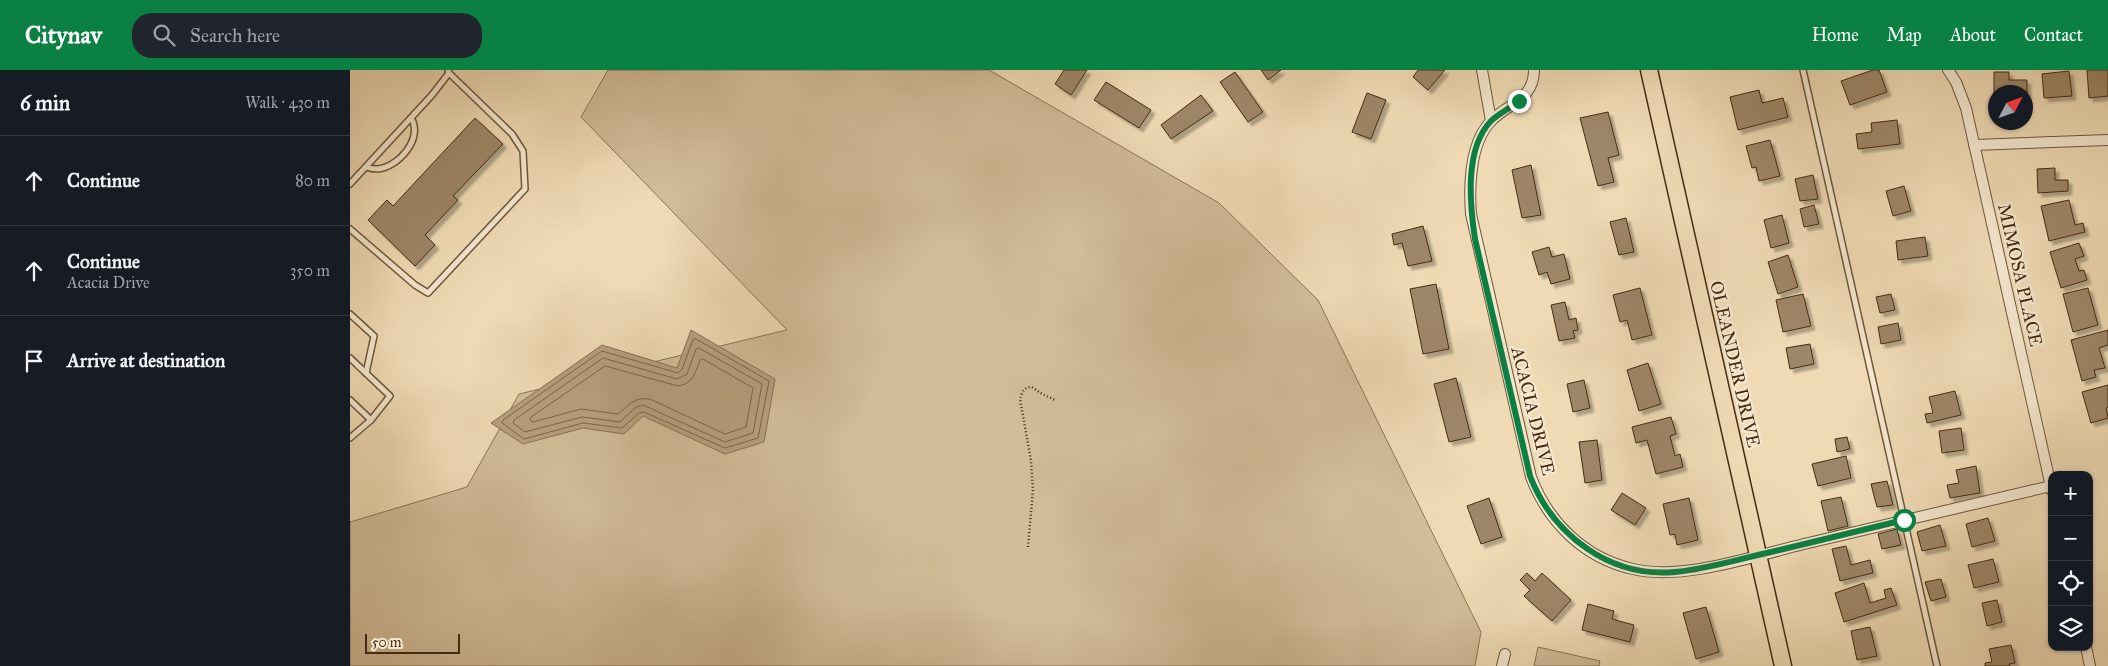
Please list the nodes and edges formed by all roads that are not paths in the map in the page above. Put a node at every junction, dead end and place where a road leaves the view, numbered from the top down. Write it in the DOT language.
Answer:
graph roads {
  1 [pos="1482,70"];
  2 [pos="1534,70"];
  3 [pos="1649,70"];
  4 [pos="1803,70"];
  5 [pos="1948,70"];
  6 [pos="449,72"];
  7 [pos="411,118"];
  8 [pos="1491,121"];
  9 [pos="2108,140"];
  10 [pos="1974,145"];
  11 [pos="366,167"];
  12 [pos="350,184"];
  13 [pos="350,229"];
  14 [pos="350,314"];
  15 [pos="350,358"];
  16 [pos="366,374"];
  17 [pos="350,400"];
  18 [pos="371,420"];
  19 [pos="350,438"];
  20 [pos="2048,476"];
  21 [pos="2048,490"];
  22 [pos="1904,520"];
  23 [pos="1758,555"];
  24 [pos="2087,651"];
  25 [pos="1505,654"];
  26 [pos="1502,666"];
  27 [pos="1783,666"];
  28 [pos="1937,666"];
  29 [pos="2090,666"];
  1 -- 8 [label="street"];
  2 -- 8 [label="street, ACACIA DRIVE"];
  3 -- 23 [label="main road, OLEANDER DRIVE"];
  4 -- 22 [label="lane"];
  5 -- 10 [label="street, MIMOSA PLACE"];
  6 -- 7 [label="lane"];
  6 -- 13 [label="lane"];
  7 -- 11 [label="lane"];
  7 -- 11 [label="lane"];
  8 -- 23 [label="street, ACACIA DRIVE"];
  9 -- 10 [label="street"];
  10 -- 20 [label="street, MIMOSA PLACE"];
  11 -- 12 [label="lane"];
  14 -- 16 [label="lane"];
  15 -- 16 [label="lane"];
  16 -- 18 [label="lane"];
  17 -- 18 [label="lane"];
  18 -- 19 [label="lane"];
  21 -- 22 [label="street, ACACIA DRIVE"];
  22 -- 23 [label="street, ACACIA DRIVE"];
  22 -- 28 [label="lane"];
  23 -- 27 [label="main road, OLEANDER DRIVE"];
  24 -- 29 [label="street"];
  25 -- 26 [label="street"];
}
